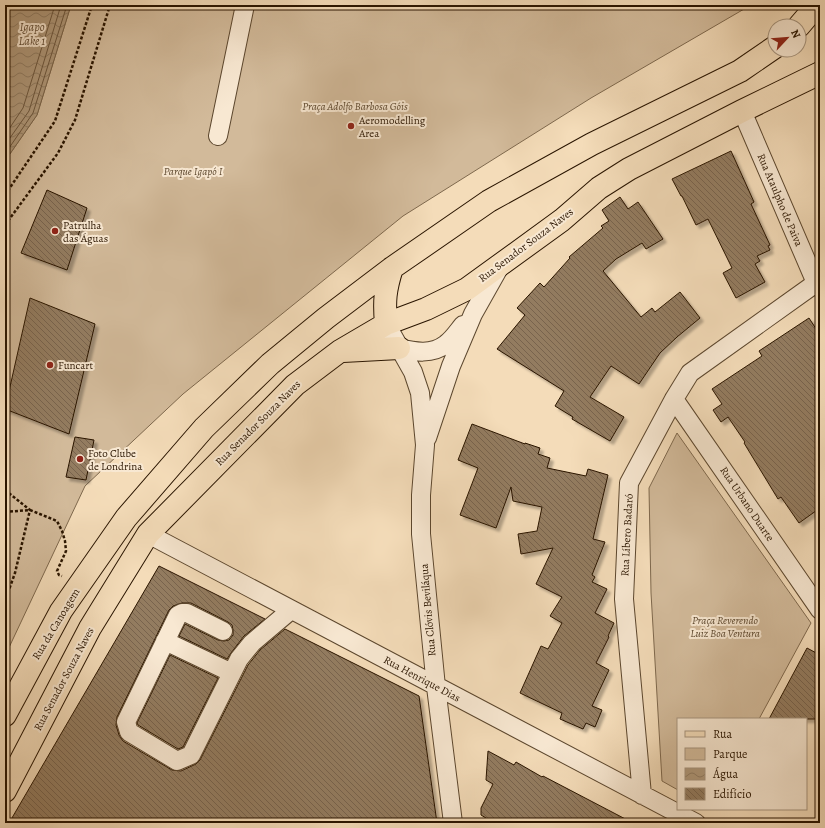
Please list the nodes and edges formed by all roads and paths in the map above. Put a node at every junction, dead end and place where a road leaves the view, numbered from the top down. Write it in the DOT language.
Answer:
graph roads {
  1 [pos="92,5"];
  2 [pos="110,5"];
  3 [pos="244,5"];
  4 [pos="817,5"];
  5 [pos="806,18"];
  6 [pos="767,52"];
  7 [pos="820,73"];
  8 [pos="742,111"];
  9 [pos="218,136"];
  10 [pos="5,195"];
  11 [pos="5,225"];
  12 [pos="502,264"];
  13 [pos="392,268"];
  14 [pos="818,285"];
  15 [pos="473,314"];
  16 [pos="386,324"];
  17 [pos="399,348"];
  18 [pos="340,351"];
  19 [pos="674,399"];
  20 [pos="425,445"];
  21 [pos="5,490"];
  22 [pos="30,510"];
  23 [pos="5,512"];
  24 [pos="148,534"];
  25 [pos="65,575"];
  26 [pos="5,601"];
  27 [pos="291,610"];
  28 [pos="820,610"];
  29 [pos="223,631"];
  30 [pos="166,641"];
  31 [pos="232,673"];
  32 [pos="436,686"];
  33 [pos="5,715"];
  34 [pos="5,791"];
  35 [pos="642,795"];
  36 [pos="452,823"];
  37 [pos="696,823"];
  1 -- 10 [label="path"];
  2 -- 11 [label="path"];
  3 -- 9 [label="street"];
  4 -- 5 [label="main road"];
  6 -- 13 [label="main road, Rua da Canoagem"];
  7 -- 8 [label="main road, Rua Senador Souza Naves"];
  8 -- 12 [label="main road, Rua Senador Souza Naves"];
  8 -- 14 [label="street, Rua Ataulpho de Paiva"];
  12 -- 15 [label="street, Rua Clóvis Beviláqua"];
  12 -- 16 [label="main road, Rua Senador Souza Naves"];
  13 -- 16 [label="main road"];
  13 -- 33 [label="main road, Rua da Canoagem"];
  14 -- 19 [label="street, Rua Líbero Badaró"];
  15 -- 17 [label="street"];
  15 -- 20 [label="street, Rua Clóvis Beviláqua"];
  16 -- 17 [label="street, Rua Clóvis Beviláqua"];
  16 -- 18 [label="main road, Rua Senador Souza Naves"];
  17 -- 18 [label="main road"];
  17 -- 20 [label="street, Rua Clóvis Beviláqua"];
  18 -- 24 [label="main road, Rua Senador Souza Naves"];
  19 -- 28 [label="street, Rua Urbano Duarte"];
  19 -- 35 [label="street, Rua Líbero Badaró"];
  20 -- 32 [label="street, Rua Clóvis Beviláqua"];
  21 -- 22 [label="path"];
  22 -- 23 [label="path"];
  22 -- 25 [label="path"];
  22 -- 26 [label="path"];
  24 -- 27 [label="street, Rua Henrique Dias"];
  24 -- 34 [label="main road, Rua Senador Souza Naves"];
  27 -- 31 [label="street"];
  27 -- 32 [label="street, Rua Henrique Dias"];
  29 -- 30 [label="street"];
  30 -- 31 [label="street"];
  30 -- 31 [label="street"];
  32 -- 35 [label="street, Rua Henrique Dias"];
  32 -- 36 [label="street, Rua Clóvis Beviláqua"];
  35 -- 37 [label="street, Rua Henrique Dias"];
}
